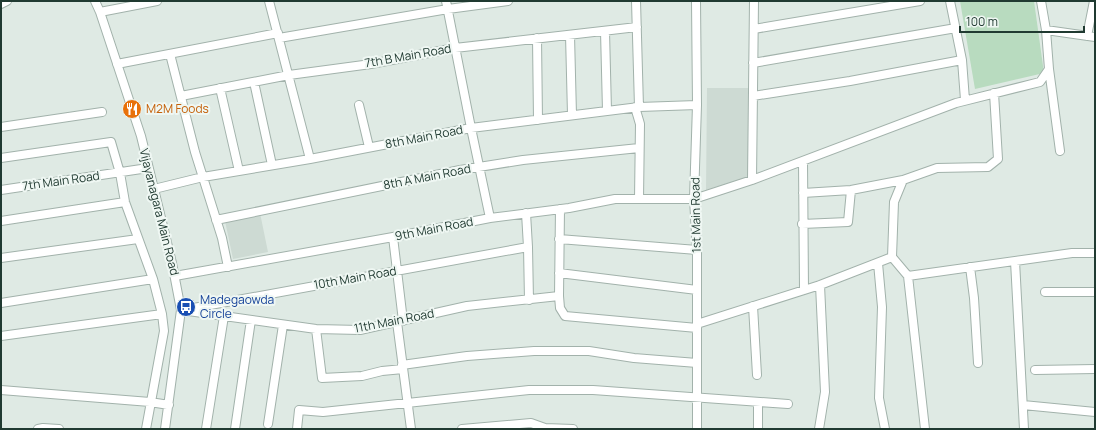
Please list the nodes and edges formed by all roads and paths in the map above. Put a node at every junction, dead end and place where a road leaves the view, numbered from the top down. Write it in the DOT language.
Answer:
graph roads {
  1 [pos="7,1"];
  2 [pos="95,1"];
  3 [pos="157,1"];
  4 [pos="269,1"];
  5 [pos="508,1"];
  6 [pos="636,1"];
  7 [pos="696,1"];
  8 [pos="754,1"];
  9 [pos="920,1"];
  10 [pos="950,1"];
  11 [pos="1041,1"];
  12 [pos="1094,1"];
  13 [pos="1,4"];
  14 [pos="447,5"];
  15 [pos="100,12"];
  16 [pos="637,27"];
  17 [pos="956,28"];
  18 [pos="754,29"];
  19 [pos="1046,30"];
  20 [pos="605,31"];
  21 [pos="279,35"];
  22 [pos="570,35"];
  23 [pos="1091,37"];
  24 [pos="537,38"];
  25 [pos="455,48"];
  26 [pos="170,54"];
  27 [pos="962,60"];
  28 [pos="753,63"];
  29 [pos="117,64"];
  30 [pos="1049,69"];
  31 [pos="289,75"];
  32 [pos="254,82"];
  33 [pos="220,88"];
  34 [pos="994,93"];
  35 [pos="180,96"];
  36 [pos="753,96"];
  37 [pos="965,100"];
  38 [pos="359,105"];
  39 [pos="697,105"];
  40 [pos="637,107"];
  41 [pos="607,111"];
  42 [pos="102,112"];
  43 [pos="572,115"];
  44 [pos="538,120"];
  45 [pos="1,126"];
  46 [pos="471,128"];
  47 [pos="369,148"];
  48 [pos="639,148"];
  49 [pos="1060,151"];
  50 [pos="1,158"];
  51 [pos="310,159"];
  52 [pos="803,161"];
  53 [pos="272,165"];
  54 [pos="478,167"];
  55 [pos="148,168"];
  56 [pos="239,171"];
  57 [pos="120,173"];
  58 [pos="203,177"];
  59 [pos="752,180"];
  60 [pos="903,180"];
  61 [pos="154,189"];
  62 [pos="1,190"];
  63 [pos="851,190"];
  64 [pos="803,193"];
  65 [pos="640,199"];
  66 [pos="694,199"];
  67 [pos="125,202"];
  68 [pos="560,209"];
  69 [pos="526,213"];
  70 [pos="490,218"];
  71 [pos="216,220"];
  72 [pos="1,221"];
  73 [pos="802,224"];
  74 [pos="393,237"];
  75 [pos="138,239"];
  76 [pos="559,239"];
  77 [pos="528,247"];
  78 [pos="697,250"];
  79 [pos="1095,253"];
  80 [pos="892,257"];
  81 [pos="1,258"];
  82 [pos="1015,261"];
  83 [pos="878,263"];
  84 [pos="228,267"];
  85 [pos="970,267"];
  86 [pos="397,271"];
  87 [pos="559,273"];
  88 [pos="175,276"];
  89 [pos="908,276"];
  90 [pos="153,279"];
  91 [pos="820,285"];
  92 [pos="697,290"];
  93 [pos="804,290"];
  94 [pos="1045,292"];
  95 [pos="1095,292"];
  96 [pos="559,296"];
  97 [pos="529,300"];
  98 [pos="1,303"];
  99 [pos="753,306"];
  100 [pos="181,310"];
  101 [pos="162,314"];
  102 [pos="224,316"];
  103 [pos="251,320"];
  104 [pos="400,321"];
  105 [pos="283,324"];
  106 [pos="697,326"];
  107 [pos="316,329"];
  108 [pos="1,336"];
  109 [pos="978,362"];
  110 [pos="697,364"];
  111 [pos="403,367"];
  112 [pos="1095,369"];
  113 [pos="1035,370"];
  114 [pos="757,375"];
  115 [pos="1,390"];
  116 [pos="697,398"];
  117 [pos="150,402"];
  118 [pos="758,402"];
  119 [pos="408,403"];
  120 [pos="788,404"];
  121 [pos="169,405"];
  122 [pos="1023,405"];
  123 [pos="1095,412"];
  124 [pos="268,424"];
  125 [pos="38,429"];
  126 [pos="59,429"];
  127 [pos="146,429"];
  128 [pos="165,429"];
  129 [pos="206,429"];
  130 [pos="235,429"];
  131 [pos="297,429"];
  132 [pos="411,429"];
  133 [pos="462,429"];
  134 [pos="573,429"];
  135 [pos="697,429"];
  136 [pos="758,429"];
  137 [pos="819,429"];
  138 [pos="885,429"];
  139 [pos="925,429"];
  140 [pos="1024,429"];
  1 -- 13 [label="street"];
  2 -- 15 [label="street, Vijayanagara Main Road"];
  3 -- 15 [label="street"];
  4 -- 21 [label="street"];
  5 -- 14 [label="street"];
  6 -- 16 [label="street"];
  7 -- 39 [label="street, 1st Main Road"];
  8 -- 18 [label="street"];
  9 -- 18 [label="street"];
  10 -- 17 [label="street"];
  11 -- 19 [label="street"];
  12 -- 23 [label="street"];
  14 -- 21 [label="street"];
  14 -- 25 [label="street"];
  15 -- 29 [label="street, Vijayanagara Main Road"];
  16 -- 20 [label="street, 7th B Main Road"];
  16 -- 40 [label="street"];
  17 -- 27 [label="street"];
  17 -- 28 [label="street"];
  18 -- 28 [label="street"];
  19 -- 23 [label="street"];
  19 -- 30 [label="street"];
  20 -- 22 [label="street, 7th B Main Road"];
  20 -- 41 [label="street"];
  21 -- 26 [label="street"];
  21 -- 31 [label="street"];
  22 -- 24 [label="street, 7th B Main Road"];
  22 -- 43 [label="street"];
  24 -- 25 [label="street, 7th B Main Road"];
  24 -- 44 [label="street"];
  25 -- 31 [label="street, 7th B Main Road"];
  25 -- 46 [label="street"];
  26 -- 29 [label="street"];
  26 -- 35 [label="street"];
  27 -- 36 [label="street"];
  27 -- 37 [label="street"];
  28 -- 36 [label="street"];
  29 -- 55 [label="street, Vijayanagara Main Road"];
  30 -- 34 [label="street, 9th Main Road"];
  30 -- 49 [label="street"];
  31 -- 32 [label="street, 7th B Main Road"];
  31 -- 51 [label="street"];
  32 -- 33 [label="street, 7th B Main Road"];
  32 -- 53 [label="street"];
  33 -- 35 [label="street, 7th B Main Road"];
  33 -- 56 [label="street"];
  34 -- 37 [label="street, 9th Main Road"];
  34 -- 60 [label="street"];
  35 -- 58 [label="street"];
  36 -- 59 [label="street"];
  37 -- 52 [label="street, 9th Main Road"];
  38 -- 47 [label="street"];
  39 -- 40 [label="street, 8th Main Road"];
  39 -- 66 [label="street, 1st Main Road"];
  40 -- 41 [label="street, 8th Main Road"];
  40 -- 48 [label="street"];
  41 -- 43 [label="street, 8th Main Road"];
  42 -- 45 [label="street"];
  43 -- 44 [label="street, 8th Main Road"];
  44 -- 46 [label="street, 8th Main Road"];
  46 -- 47 [label="street, 8th Main Road"];
  46 -- 54 [label="street"];
  47 -- 51 [label="street, 8th Main Road"];
  48 -- 54 [label="street, 8th A Main Road"];
  48 -- 65 [label="street"];
  50 -- 57 [label="street"];
  51 -- 53 [label="street, 8th Main Road"];
  52 -- 59 [label="street, 9th Main Road"];
  52 -- 64 [label="street"];
  53 -- 56 [label="street, 8th Main Road"];
  54 -- 70 [label="street"];
  54 -- 71 [label="street, 8th A Main Road"];
  55 -- 57 [label="street, 7th Main Road"];
  55 -- 61 [label="street, Vijayanagara Main Road"];
  56 -- 58 [label="street, 8th Main Road"];
  57 -- 62 [label="street, 7th Main Road"];
  57 -- 67 [label="street"];
  58 -- 61 [label="street, 8th Main Road"];
  58 -- 71 [label="street"];
  59 -- 66 [label="street, 9th Main Road"];
  60 -- 63 [label="street"];
  60 -- 80 [label="street"];
  61 -- 88 [label="street, Vijayanagara Main Road"];
  63 -- 64 [label="street"];
  63 -- 73 [label="street"];
  64 -- 73 [label="street"];
  65 -- 66 [label="street, 9th Main Road"];
  65 -- 68 [label="street, 9th Main Road"];
  66 -- 78 [label="street, 1st Main Road"];
  67 -- 72 [label="street"];
  67 -- 75 [label="street"];
  68 -- 69 [label="street, 9th Main Road"];
  68 -- 76 [label="street"];
  69 -- 70 [label="street, 9th Main Road"];
  69 -- 77 [label="street"];
  70 -- 74 [label="street, 9th Main Road"];
  71 -- 84 [label="street"];
  73 -- 93 [label="street"];
  74 -- 84 [label="street, 9th Main Road"];
  74 -- 86 [label="street"];
  75 -- 81 [label="street"];
  75 -- 90 [label="street"];
  76 -- 78 [label="street"];
  76 -- 87 [label="street"];
  77 -- 86 [label="street, 10th Main Road"];
  77 -- 97 [label="street"];
  78 -- 92 [label="street, 1st Main Road"];
  79 -- 82 [label="street"];
  80 -- 83 [label="street"];
  80 -- 89 [label="street"];
  82 -- 85 [label="street"];
  82 -- 122 [label="street"];
  83 -- 91 [label="street"];
  83 -- 138 [label="street"];
  84 -- 88 [label="street, 9th Main Road"];
  85 -- 89 [label="street"];
  85 -- 109 [label="street"];
  86 -- 100 [label="street, 10th Main Road"];
  86 -- 104 [label="street"];
  87 -- 92 [label="street"];
  87 -- 96 [label="street"];
  88 -- 100 [label="street, Vijayanagara Main Road"];
  89 -- 139 [label="street"];
  90 -- 98 [label="street"];
  90 -- 101 [label="street"];
  91 -- 93 [label="street"];
  91 -- 137 [label="street"];
  92 -- 106 [label="street, 1st Main Road"];
  93 -- 99 [label="street"];
  94 -- 95 [label="street"];
  96 -- 97 [label="street, 11th Main Road"];
  96 -- 106 [label="street"];
  97 -- 104 [label="street, 11th Main Road"];
  99 -- 106 [label="street"];
  99 -- 114 [label="street"];
  100 -- 102 [label="street, 11th Main Road"];
  100 -- 121 [label="street, Vijayanagara Main Road"];
  101 -- 108 [label="street"];
  101 -- 117 [label="street"];
  102 -- 103 [label="street, 11th Main Road"];
  102 -- 129 [label="street"];
  103 -- 105 [label="street, 11th Main Road"];
  103 -- 130 [label="street"];
  104 -- 107 [label="street, 11th Main Road"];
  104 -- 111 [label="street"];
  105 -- 107 [label="street, 11th Main Road"];
  105 -- 124 [label="street"];
  106 -- 110 [label="street, 1st Main Road"];
  107 -- 111 [label="street"];
  110 -- 111 [label="street"];
  110 -- 116 [label="street, 1st Main Road"];
  111 -- 119 [label="street"];
  112 -- 113 [label="street"];
  115 -- 117 [label="street"];
  116 -- 118 [label="street"];
  116 -- 119 [label="street"];
  116 -- 135 [label="street, 1st Main Road"];
  117 -- 121 [label="street"];
  117 -- 127 [label="street"];
  118 -- 120 [label="street"];
  118 -- 136 [label="street"];
  119 -- 131 [label="street"];
  119 -- 132 [label="street"];
  121 -- 128 [label="street, Vijayanagara Main Road"];
  122 -- 123 [label="street"];
  122 -- 140 [label="street"];
  125 -- 126 [label="street"];
  133 -- 134 [label="street"];
}
